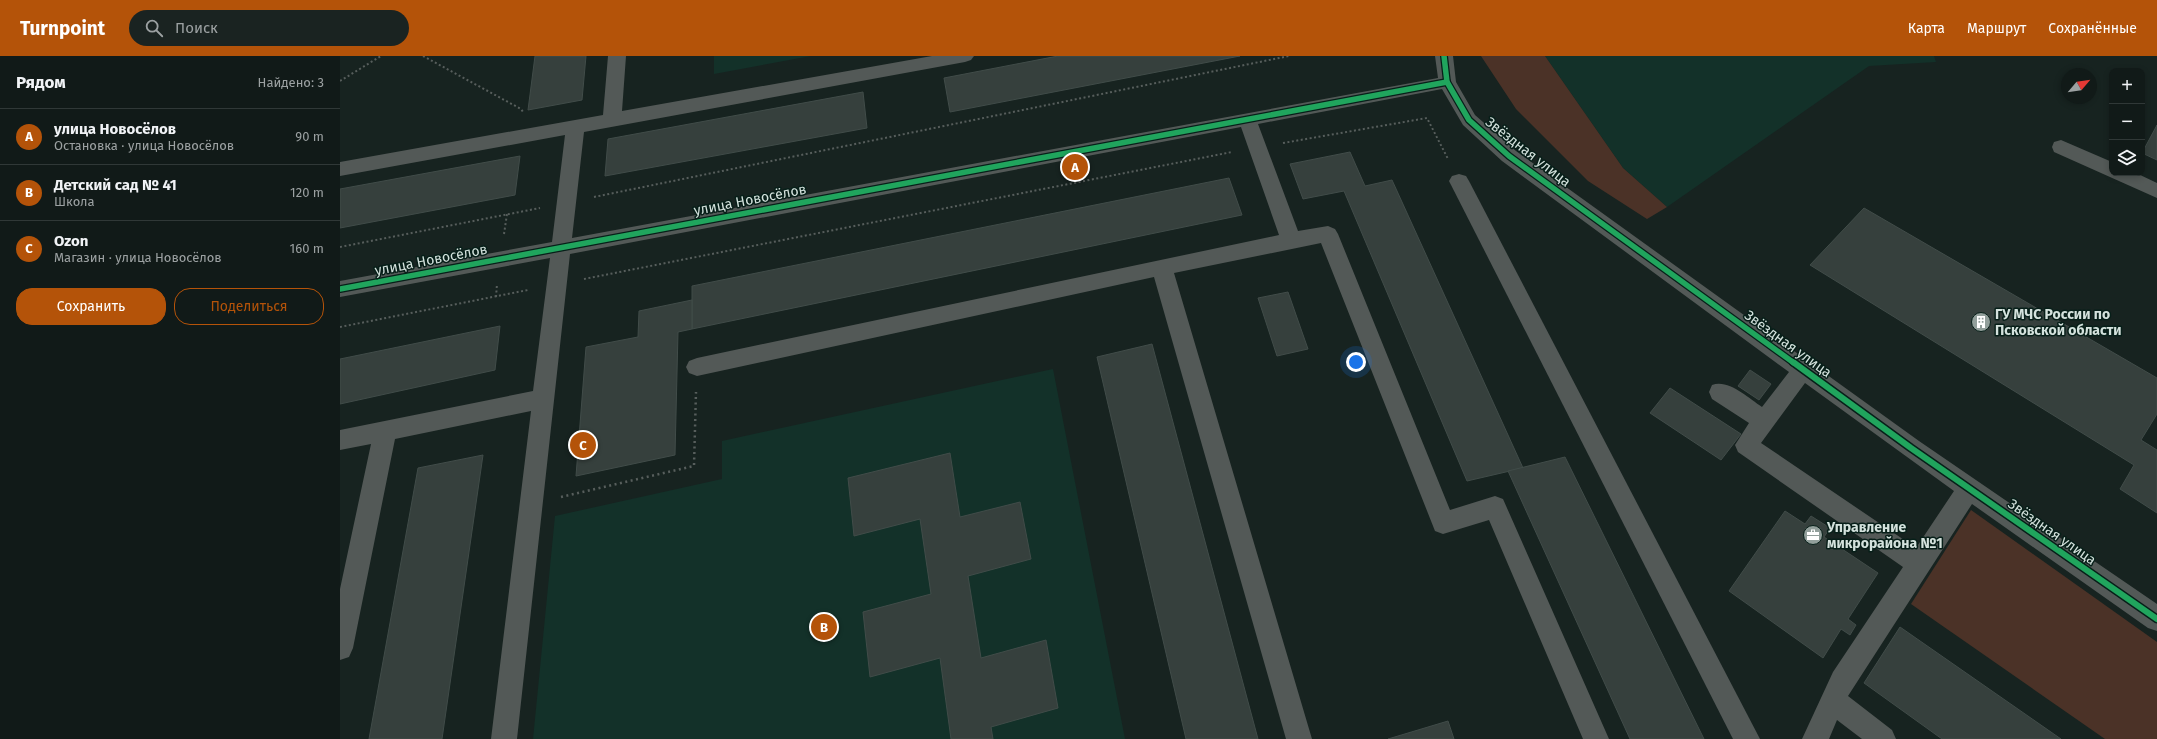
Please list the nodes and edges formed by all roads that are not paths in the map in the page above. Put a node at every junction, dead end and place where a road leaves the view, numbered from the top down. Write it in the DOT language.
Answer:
graph roads {
  1 [pos="617,56"];
  2 [pos="965,56"];
  3 [pos="1444,56"];
  4 [pos="1447,82"];
  5 [pos="612,120"];
  6 [pos="1247,120"];
  7 [pos="575,126"];
  8 [pos="2061,147"];
  9 [pos="340,169"];
  10 [pos="2109,169"];
  11 [pos="2124,176"];
  12 [pos="1459,181"];
  13 [pos="2157,191"];
  14 [pos="1291,240"];
  15 [pos="561,248"];
  16 [pos="1162,268"];
  17 [pos="340,289"];
  18 [pos="697,367"];
  19 [pos="1803,370"];
  20 [pos="1720,392"];
  21 [pos="542,399"];
  22 [pos="1764,421"];
  23 [pos="385,430"];
  24 [pos="340,440"];
  25 [pos="1970,488"];
  26 [pos="1919,564"];
  27 [pos="2157,619"];
  28 [pos="340,648"];
  29 [pos="1833,700"];
  30 [pos="504,739"];
  31 [pos="1299,739"];
  32 [pos="1596,739"];
  33 [pos="1747,739"];
  34 [pos="1815,739"];
  35 [pos="1883,739"];
  1 -- 5 [label="street"];
  2 -- 5 [label="street"];
  3 -- 4 [label="street, Звёздная улица"];
  4 -- 6 [label="street, улица Новосёлов"];
  4 -- 19 [label="street, Звёздная улица"];
  5 -- 7 [label="street"];
  6 -- 14 [label="street"];
  6 -- 15 [label="street, улица Новосёлов"];
  7 -- 9 [label="street"];
  7 -- 15 [label="street"];
  8 -- 10 [label="street"];
  11 -- 13 [label="street"];
  12 -- 33 [label="street"];
  14 -- 16 [label="street"];
  14 -- 32 [label="street"];
  15 -- 17 [label="street, улица Новосёлов"];
  15 -- 21 [label="street"];
  16 -- 18 [label="street"];
  16 -- 31 [label="street"];
  19 -- 22 [label="street"];
  19 -- 25 [label="street, Звёздная улица"];
  20 -- 22 [label="street"];
  21 -- 23 [label="street"];
  21 -- 30 [label="street"];
  22 -- 26 [label="street"];
  23 -- 24 [label="street"];
  23 -- 28 [label="street"];
  25 -- 26 [label="street"];
  25 -- 27 [label="street, Звёздная улица"];
  26 -- 29 [label="street"];
  29 -- 34 [label="street"];
  29 -- 35 [label="street"];
}
